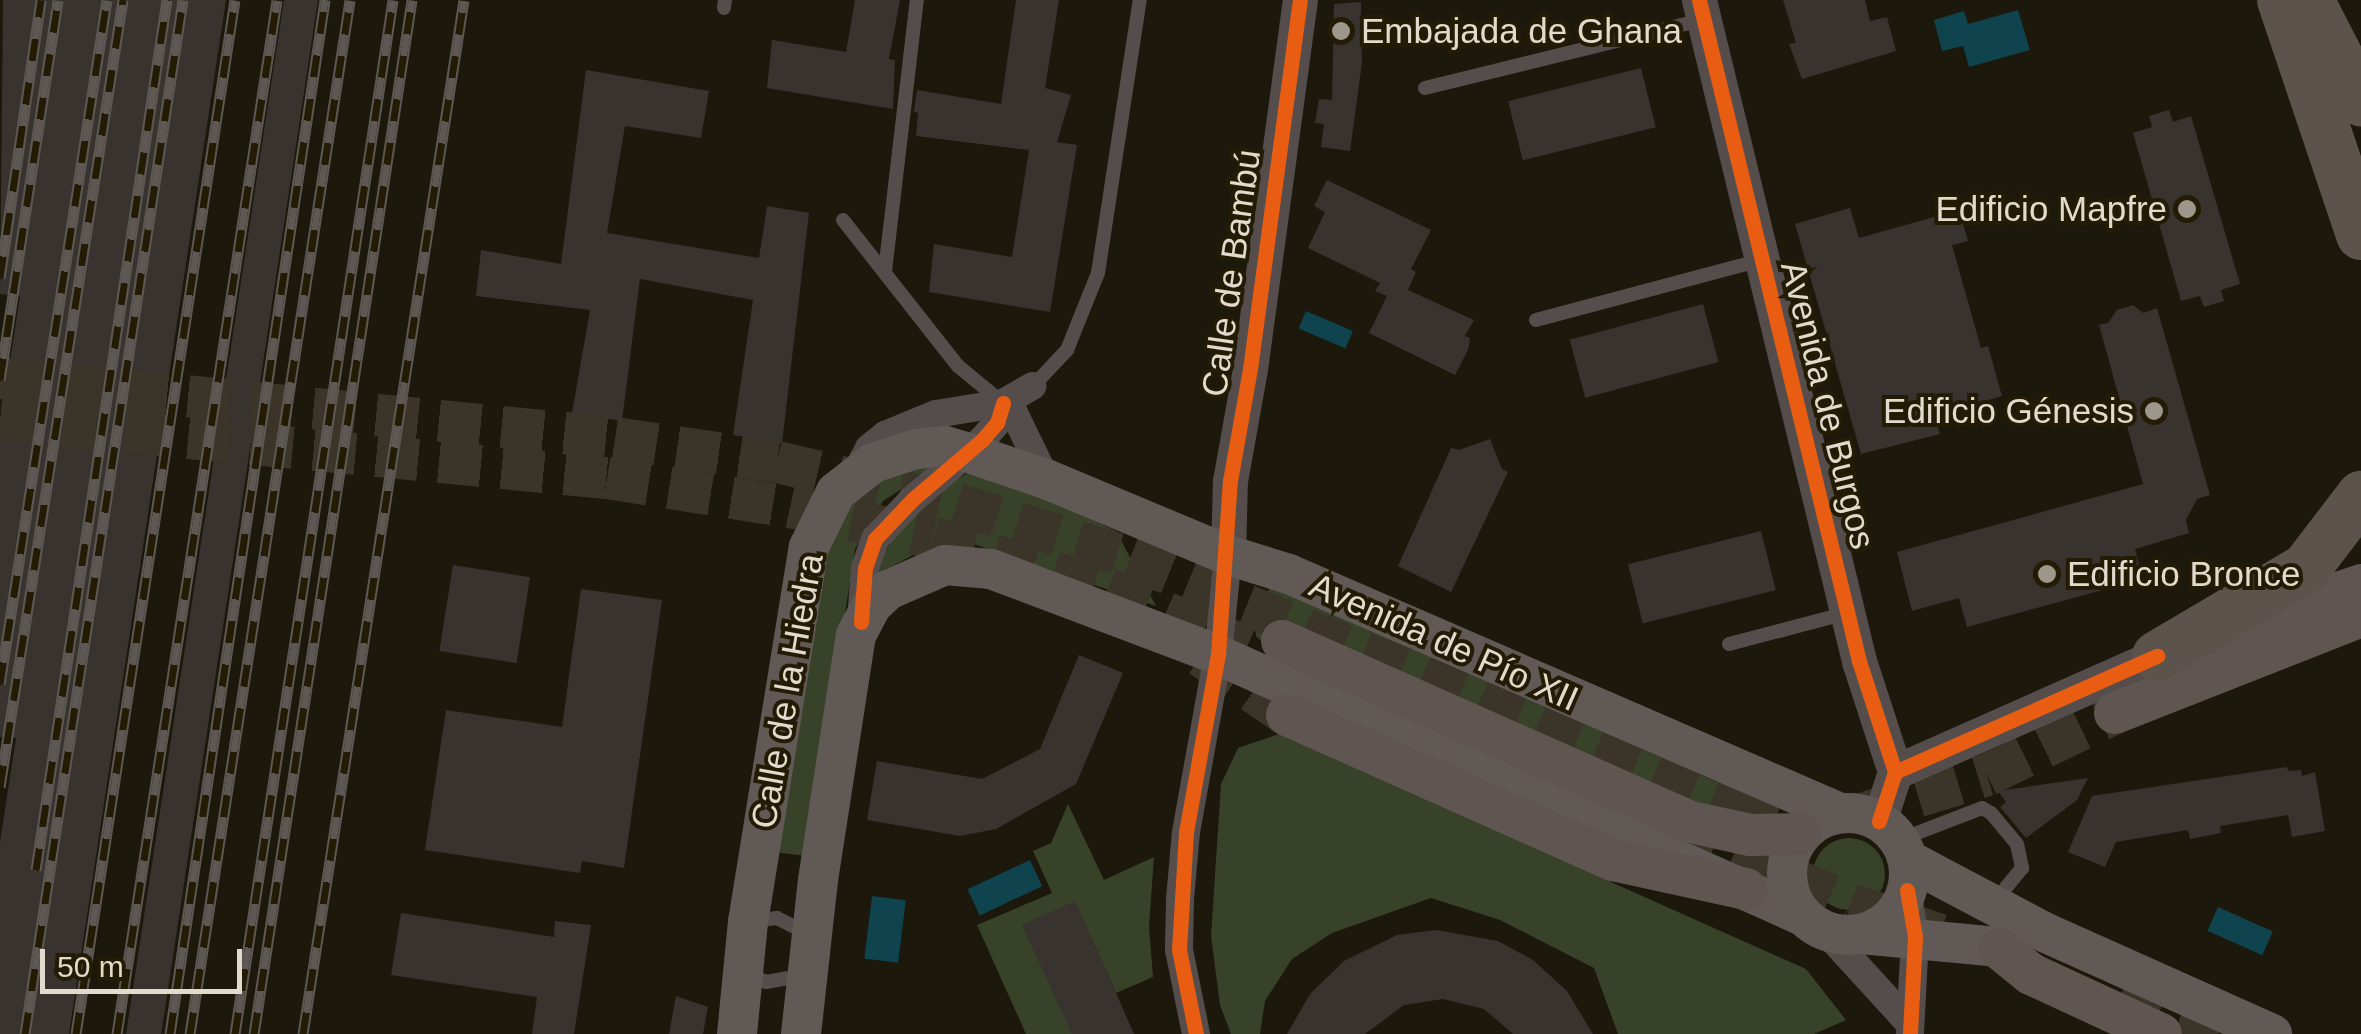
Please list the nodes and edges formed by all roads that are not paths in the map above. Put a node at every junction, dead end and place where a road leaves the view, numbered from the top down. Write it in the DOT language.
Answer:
graph roads {
  1 [pos="916,0"];
  2 [pos="1140,0"];
  3 [pos="1300,0"];
  4 [pos="2282,0"];
  5 [pos="2309,0"];
  6 [pos="1701,10"];
  7 [pos="1425,88"];
  8 [pos="2361,101"];
  9 [pos="842,220"];
  10 [pos="2361,234"];
  11 [pos="1762,260"];
  12 [pos="885,271"];
  13 [pos="1536,320"];
  14 [pos="1033,386"];
  15 [pos="1003,402"];
  16 [pos="970,452"];
  17 [pos="857,473"];
  18 [pos="1046,479"];
  19 [pos="2361,496"];
  20 [pos="1228,555"];
  21 [pos="2361,585"];
  22 [pos="1848,613"];
  23 [pos="2361,616"];
  24 [pos="861,622"];
  25 [pos="1282,641"];
  26 [pos="1729,644"];
  27 [pos="1218,655"];
  28 [pos="2157,656"];
  29 [pos="2116,713"];
  30 [pos="1287,715"];
  31 [pos="1895,772"];
  32 [pos="1840,814"];
  33 [pos="1800,834"];
  34 [pos="1899,853"];
  35 [pos="1746,889"];
  36 [pos="1991,905"];
  37 [pos="748,922"];
  38 [pos="1829,927"];
  39 [pos="1915,937"];
  40 [pos="1995,947"];
  41 [pos="811,955"];
  42 [pos="741,970"];
  43 [pos="1910,1029"];
  44 [pos="741,1030"];
  45 [pos="801,1034"];
  46 [pos="1196,1034"];
  47 [pos="2161,1034"];
  48 [pos="2213,1034"];
  49 [pos="2272,1034"];
  1 -- 12 [label="lane"];
  2 -- 14 [label="lane"];
  3 -- 20 [label="street, Calle de Bambú"];
  4 -- 10 [label="highway"];
  5 -- 8 [label="highway"];
  6 -- 7 [label="lane"];
  6 -- 11 [label="street, Avenida de Burgos"];
  9 -- 12 [label="lane"];
  11 -- 13 [label="lane"];
  11 -- 22 [label="street, Avenida de Burgos"];
  12 -- 15 [label="lane"];
  14 -- 15 [label="street, Calle de la Hiedra"];
  15 -- 16 [label="street, Calle de la Hiedra"];
  15 -- 17 [label="street, Calle de la Hiedra"];
  15 -- 18 [label="street"];
  16 -- 17 [label="main road, Calle de la Hiedra"];
  16 -- 18 [label="main road, Calle de la Hiedra"];
  16 -- 24 [label="street, Calle de la Hiedra"];
  17 -- 37 [label="main road, Calle de la Hiedra"];
  18 -- 20 [label="main road, Avenida de Pío XII"];
  19 -- 28 [label="highway"];
  20 -- 27 [label="street"];
  20 -- 32 [label="main road, Avenida de Pío XII"];
  21 -- 28 [label="main road"];
  22 -- 26 [label="lane"];
  22 -- 31 [label="street, Avenida de Burgos"];
  23 -- 29 [label="main road"];
  24 -- 27 [label="main road, Calle de la Hiedra"];
  24 -- 41 [label="main road, Calle de la Hiedra"];
  25 -- 33 [label="main road"];
  27 -- 35 [label="main road"];
  27 -- 46 [label="street"];
  28 -- 31 [label="street"];
  30 -- 35 [label="main road"];
  31 -- 34 [label="street"];
  32 -- 33 [label="main road"];
  32 -- 34 [label="main road"];
  33 -- 38 [label="main road"];
  34 -- 36 [label="main road"];
  34 -- 36 [label="lane"];
  34 -- 38 [label="main road"];
  34 -- 39 [label="street"];
  35 -- 38 [label="main road"];
  36 -- 49 [label="main road"];
  37 -- 41 [label="lane"];
  37 -- 42 [label="main road, Calle de la Hiedra"];
  38 -- 39 [label="main road"];
  38 -- 43 [label="street"];
  39 -- 40 [label="main road"];
  39 -- 43 [label="street"];
  40 -- 47 [label="main road"];
  40 -- 48 [label="main road"];
  41 -- 42 [label="lane"];
  41 -- 45 [label="main road, Calle de la Hiedra"];
  42 -- 44 [label="main road, Calle de la Hiedra"];
}
